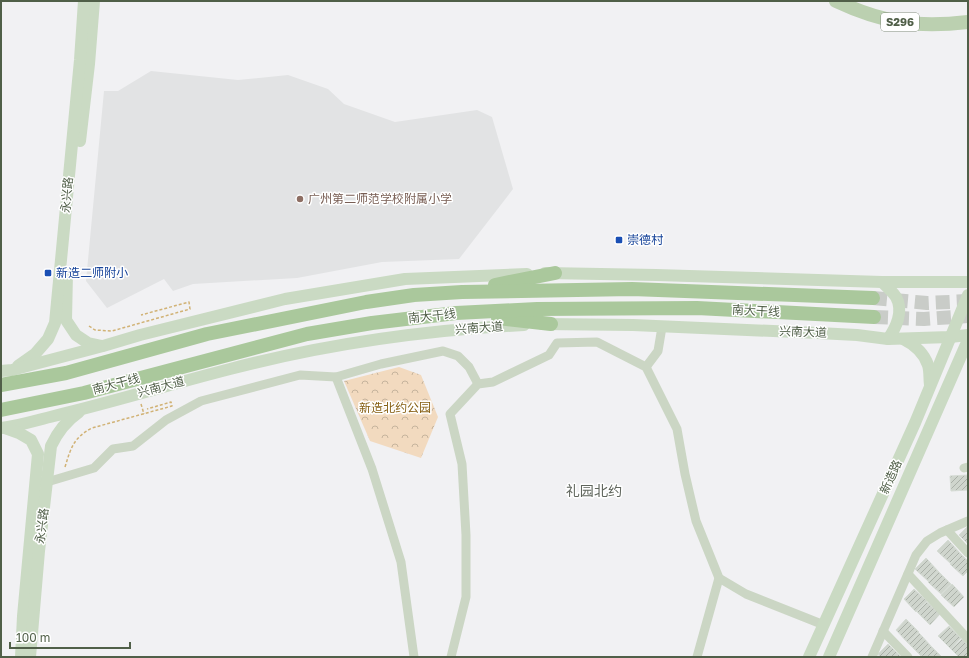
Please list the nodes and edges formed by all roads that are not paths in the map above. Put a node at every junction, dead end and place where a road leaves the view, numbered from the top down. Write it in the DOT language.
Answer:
graph roads {
  1 [pos="84,1"];
  2 [pos="94,1"];
  3 [pos="836,1"];
  4 [pos="968,22"];
  5 [pos="555,273"];
  6 [pos="882,282"];
  7 [pos="968,282"];
  8 [pos="462,292"];
  9 [pos="968,295"];
  10 [pos="873,298"];
  11 [pos="456,313"];
  12 [pos="874,317"];
  13 [pos="551,324"];
  14 [pos="662,327"];
  15 [pos="968,335"];
  16 [pos="950,337"];
  17 [pos="888,339"];
  18 [pos="903,339"];
  19 [pos="968,340"];
  20 [pos="103,346"];
  21 [pos="646,367"];
  22 [pos="7,371"];
  23 [pos="336,377"];
  24 [pos="1,384"];
  25 [pos="478,384"];
  26 [pos="930,387"];
  27 [pos="84,409"];
  28 [pos="1,410"];
  29 [pos="3,428"];
  30 [pos="42,482"];
  31 [pos="968,521"];
  32 [pos="947,530"];
  33 [pos="968,553"];
  34 [pos="908,574"];
  35 [pos="719,578"];
  36 [pos="824,625"];
  37 [pos="883,630"];
  38 [pos="968,639"];
  39 [pos="21,657"];
  40 [pos="30,657"];
  41 [pos="414,657"];
  42 [pos="452,657"];
  43 [pos="697,657"];
  44 [pos="810,657"];
  45 [pos="829,657"];
  46 [pos="872,657"];
  47 [pos="908,657"];
  1 -- 22 [label="main road, 永兴路"];
  2 -- 20 [label="main road, 永兴路"];
  3 -- 4 [label="main road, S296"];
  5 -- 6 [label="main road"];
  5 -- 8 [label="highway"];
  5 -- 20 [label="main road"];
  6 -- 7 [label="main road"];
  6 -- 17 [label="main road"];
  8 -- 10 [label="highway, 南大干线"];
  8 -- 24 [label="highway, 南大干线"];
  9 -- 16 [label="main road, 新造路"];
  11 -- 12 [label="highway, 南大干线"];
  11 -- 13 [label="highway"];
  11 -- 28 [label="highway, 南大干线"];
  13 -- 14 [label="main road, 兴南大道"];
  13 -- 27 [label="main road, 兴南大道"];
  14 -- 17 [label="main road, 兴南大道"];
  14 -- 21 [label="street"];
  15 -- 16 [label="main road, 兴南大道"];
  16 -- 18 [label="main road, 兴南大道"];
  16 -- 26 [label="main road, 新造路"];
  17 -- 18 [label="main road, 兴南大道"];
  18 -- 26 [label="main road"];
  19 -- 45 [label="main road, 新造路"];
  20 -- 22 [label="main road"];
  21 -- 25 [label="street"];
  21 -- 35 [label="street"];
  23 -- 25 [label="street"];
  23 -- 30 [label="street"];
  23 -- 41 [label="street"];
  25 -- 42 [label="street"];
  26 -- 36 [label="main road, 新造路"];
  27 -- 29 [label="main road, 兴南大道"];
  27 -- 30 [label="main road, 永兴路"];
  29 -- 30 [label="main road, 永兴路"];
  30 -- 39 [label="main road, 永兴路"];
  30 -- 40 [label="main road, 永兴路"];
  31 -- 32 [label="street"];
  32 -- 33 [label="street"];
  32 -- 34 [label="street"];
  34 -- 37 [label="street"];
  34 -- 38 [label="street"];
  35 -- 36 [label="street"];
  35 -- 43 [label="street"];
  36 -- 44 [label="main road, 新造路"];
  37 -- 46 [label="street"];
  37 -- 47 [label="street"];
}
